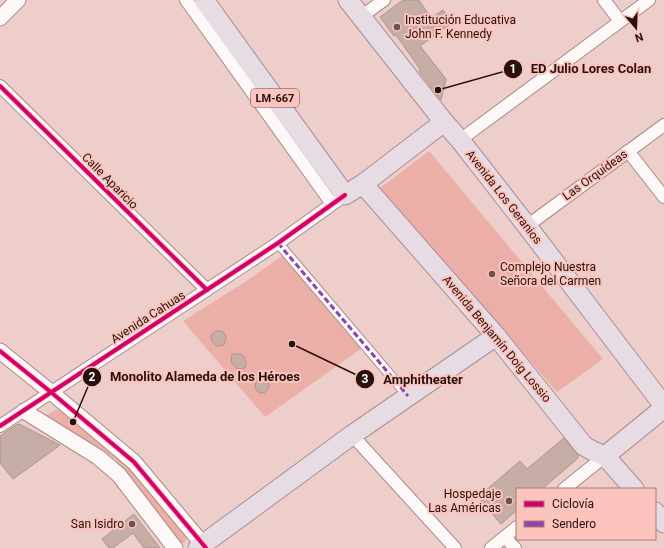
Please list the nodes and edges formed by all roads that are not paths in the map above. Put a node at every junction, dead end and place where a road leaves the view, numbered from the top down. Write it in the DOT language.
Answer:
graph roads {
  1 [pos="18,0"];
  2 [pos="186,0"];
  3 [pos="204,0"];
  4 [pos="348,0"];
  5 [pos="384,0"];
  6 [pos="604,0"];
  7 [pos="649,0"];
  8 [pos="362,16"];
  9 [pos="0,18"];
  10 [pos="620,21"];
  11 [pos="0,86"];
  12 [pos="444,122"];
  13 [pos="664,124"];
  14 [pos="460,140"];
  15 [pos="628,151"];
  16 [pos="363,184"];
  17 [pos="664,197"];
  18 [pos="338,200"];
  19 [pos="527,226"];
  20 [pos="278,243"];
  21 [pos="207,290"];
  22 [pos="496,336"];
  23 [pos="0,351"];
  24 [pos="52,392"];
  25 [pos="408,396"];
  26 [pos="664,407"];
  27 [pos="24,411"];
  28 [pos="0,426"];
  29 [pos="352,435"];
  30 [pos="605,456"];
  31 [pos="565,488"];
  32 [pos="633,488"];
  33 [pos="656,513"];
  34 [pos="664,523"];
  35 [pos="516,528"];
  36 [pos="505,537"];
  37 [pos="202,547"];
  38 [pos="176,548"];
  39 [pos="455,548"];
  40 [pos="491,548"];
  41 [pos="515,548"];
  1 -- 9 [label="street"];
  2 -- 18 [label="street"];
  3 -- 18 [label="main road, LM-667"];
  4 -- 8 [label="main road, Avenida Los Geranios"];
  5 -- 8 [label="street"];
  6 -- 10 [label="street"];
  7 -- 10 [label="street"];
  8 -- 12 [label="main road, Avenida Los Geranios"];
  10 -- 14 [label="street"];
  11 -- 21 [label="street, Calle Aparicio"];
  12 -- 14 [label="main road, Avenida Los Geranios"];
  12 -- 16 [label="main road"];
  13 -- 15 [label="street, Las Orquídeas"];
  14 -- 19 [label="main road, Avenida Los Geranios"];
  15 -- 17 [label="street"];
  15 -- 19 [label="street, Las Orquídeas"];
  16 -- 18 [label="main road"];
  16 -- 22 [label="main road, Avenida Benjamín Doig Lossio"];
  18 -- 20 [label="street, Avenida Cahuas"];
  19 -- 26 [label="main road, Avenida Los Geranios"];
  20 -- 21 [label="street, Avenida Cahuas"];
  20 -- 25 [label="street"];
  21 -- 24 [label="street, Avenida Cahuas"];
  22 -- 25 [label="main road"];
  22 -- 30 [label="main road, Avenida Benjamín Doig Lossio"];
  23 -- 24 [label="street"];
  24 -- 27 [label="street, Avenida Cahuas"];
  24 -- 37 [label="street"];
  25 -- 29 [label="main road"];
  26 -- 30 [label="main road"];
  27 -- 28 [label="street, Avenida Cahuas"];
  27 -- 38 [label="street"];
  29 -- 37 [label="main road"];
  29 -- 39 [label="street"];
  30 -- 31 [label="street"];
  30 -- 32 [label="main road, Avenida Benjamín Doig Lossio"];
  33 -- 34 [label="main road"];
  35 -- 36 [label="street"];
  36 -- 40 [label="street"];
  36 -- 41 [label="street"];
}
